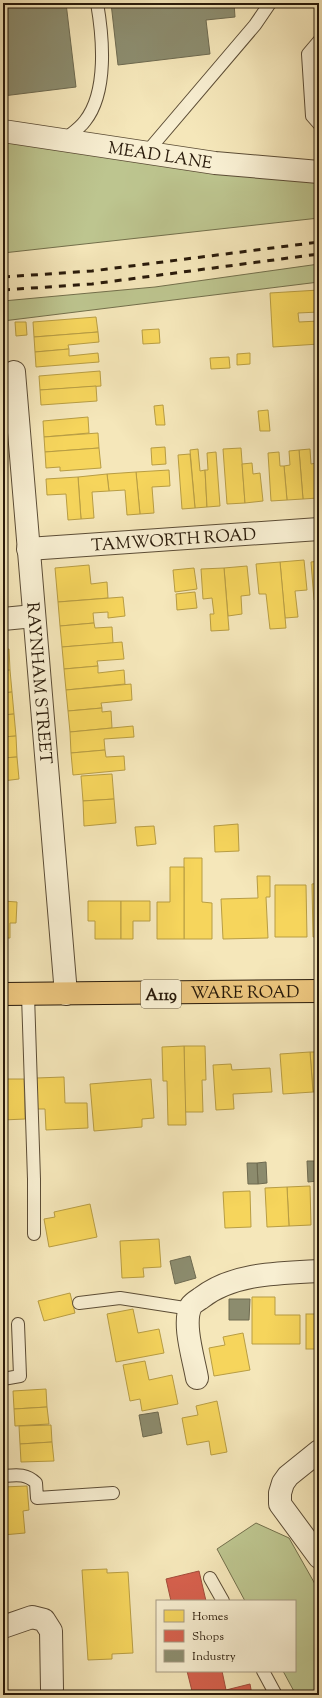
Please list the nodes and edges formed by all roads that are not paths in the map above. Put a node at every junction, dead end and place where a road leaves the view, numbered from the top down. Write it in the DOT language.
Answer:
graph roads {
  1 [pos="97,3"];
  2 [pos="270,3"];
  3 [pos="319,41"];
  4 [pos="319,124"];
  5 [pos="3,131"];
  6 [pos="64,140"];
  7 [pos="148,152"];
  8 [pos="319,172"];
  9 [pos="14,372"];
  10 [pos="319,529"];
  11 [pos="28,549"];
  12 [pos="34,616"];
  13 [pos="3,619"];
  14 [pos="319,991"];
  15 [pos="3,994"];
  16 [pos="66,994"];
  17 [pos="28,995"];
  18 [pos="34,1234"];
  19 [pos="319,1271"];
  20 [pos="79,1303"];
  21 [pos="191,1308"];
  22 [pos="18,1324"];
  23 [pos="198,1378"];
  24 [pos="3,1379"];
  25 [pos="319,1451"];
  26 [pos="3,1476"];
  27 [pos="113,1493"];
  28 [pos="319,1557"];
  29 [pos="210,1578"];
  30 [pos="222,1600"];
  31 [pos="3,1627"];
  32 [pos="264,1672"];
  33 [pos="52,1689"];
  34 [pos="276,1695"];
  1 -- 6 [label="lane"];
  2 -- 7 [label="lane"];
  3 -- 4 [label="lane"];
  5 -- 6 [label="street, MEAD LANE"];
  6 -- 7 [label="street, MEAD LANE"];
  7 -- 8 [label="street, MEAD LANE"];
  9 -- 11 [label="street, RAYNHAM STREET"];
  10 -- 11 [label="street, TAMWORTH ROAD"];
  11 -- 12 [label="street, RAYNHAM STREET"];
  12 -- 13 [label="street"];
  12 -- 16 [label="street, RAYNHAM STREET"];
  14 -- 16 [label="main road, WARE ROAD / A119"];
  15 -- 17 [label="main road, WARE ROAD / A119"];
  16 -- 17 [label="main road, WARE ROAD / A119"];
  17 -- 18 [label="lane"];
  19 -- 21 [label="street"];
  20 -- 21 [label="lane"];
  21 -- 23 [label="street"];
  22 -- 24 [label="lane"];
  25 -- 28 [label="street"];
  26 -- 27 [label="lane"];
  29 -- 30 [label="lane"];
  31 -- 33 [label="street"];
  32 -- 34 [label="lane"];
}
